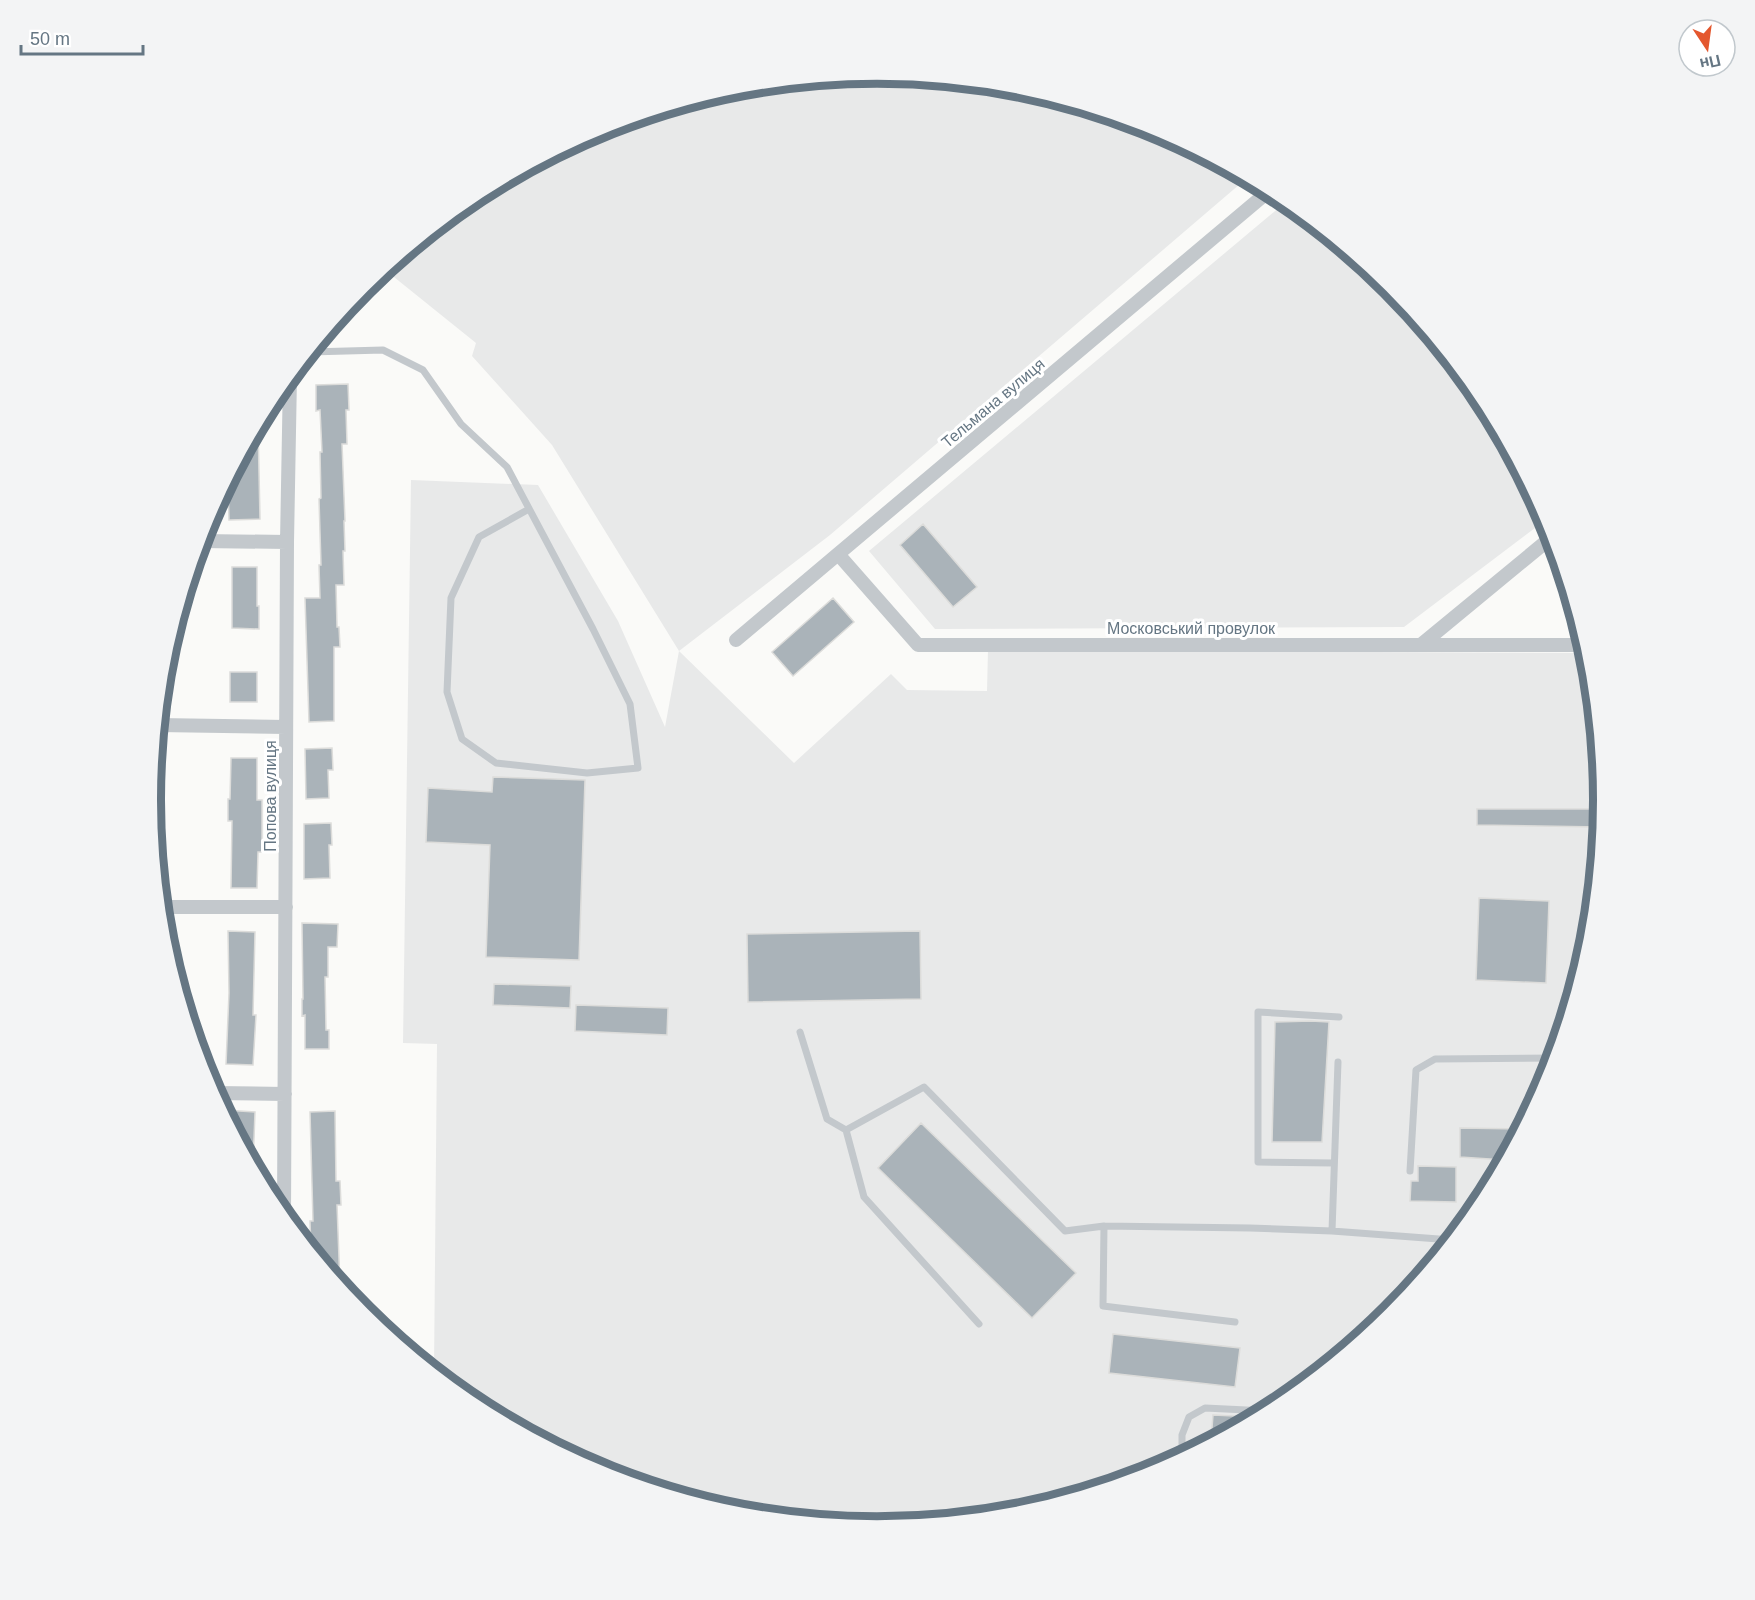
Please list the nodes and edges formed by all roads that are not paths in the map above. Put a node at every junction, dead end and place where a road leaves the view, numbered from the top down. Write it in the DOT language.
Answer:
graph roads {
  1 [pos="1262,197"];
  2 [pos="319,352"];
  3 [pos="290,391"];
  4 [pos="529,509"];
  5 [pos="210,541"];
  6 [pos="287,542"];
  7 [pos="1545,542"];
  8 [pos="838,554"];
  9 [pos="736,640"];
  10 [pos="1422,644"];
  11 [pos="1576,645"];
  12 [pos="166,725"];
  13 [pos="286,727"];
  14 [pos="286,906"];
  15 [pos="170,907"];
  16 [pos="1339,1017"];
  17 [pos="800,1032"];
  18 [pos="1545,1058"];
  19 [pos="1338,1062"];
  20 [pos="224,1093"];
  21 [pos="285,1094"];
  22 [pos="846,1130"];
  23 [pos="1334,1164"];
  24 [pos="1410,1171"];
  25 [pos="284,1201"];
  26 [pos="1104,1226"];
  27 [pos="1332,1232"];
  28 [pos="1443,1239"];
  29 [pos="1235,1322"];
  30 [pos="979,1324"];
  31 [pos="1251,1411"];
  32 [pos="1182,1447"];
  1 -- 8 [label="street, Тельмана вулиця"];
  2 -- 4 [label="lane"];
  3 -- 6 [label="street, Попова вулиця"];
  4 -- 4 [label="lane"];
  5 -- 6 [label="street"];
  6 -- 13 [label="street, Попова вулиця"];
  7 -- 10 [label="street"];
  8 -- 9 [label="street, Тельмана вулиця"];
  8 -- 10 [label="street, Московський провулок"];
  10 -- 11 [label="street, Московський провулок"];
  12 -- 13 [label="street"];
  13 -- 14 [label="street, Попова вулиця"];
  14 -- 15 [label="street"];
  14 -- 21 [label="street, Попова вулиця"];
  16 -- 23 [label="lane"];
  17 -- 22 [label="lane"];
  18 -- 24 [label="lane"];
  19 -- 23 [label="lane"];
  20 -- 21 [label="street"];
  21 -- 25 [label="street, Попова вулиця"];
  22 -- 26 [label="lane"];
  22 -- 30 [label="lane"];
  23 -- 27 [label="lane"];
  26 -- 27 [label="lane"];
  26 -- 29 [label="lane"];
  27 -- 28 [label="lane"];
  31 -- 32 [label="lane"];
}
